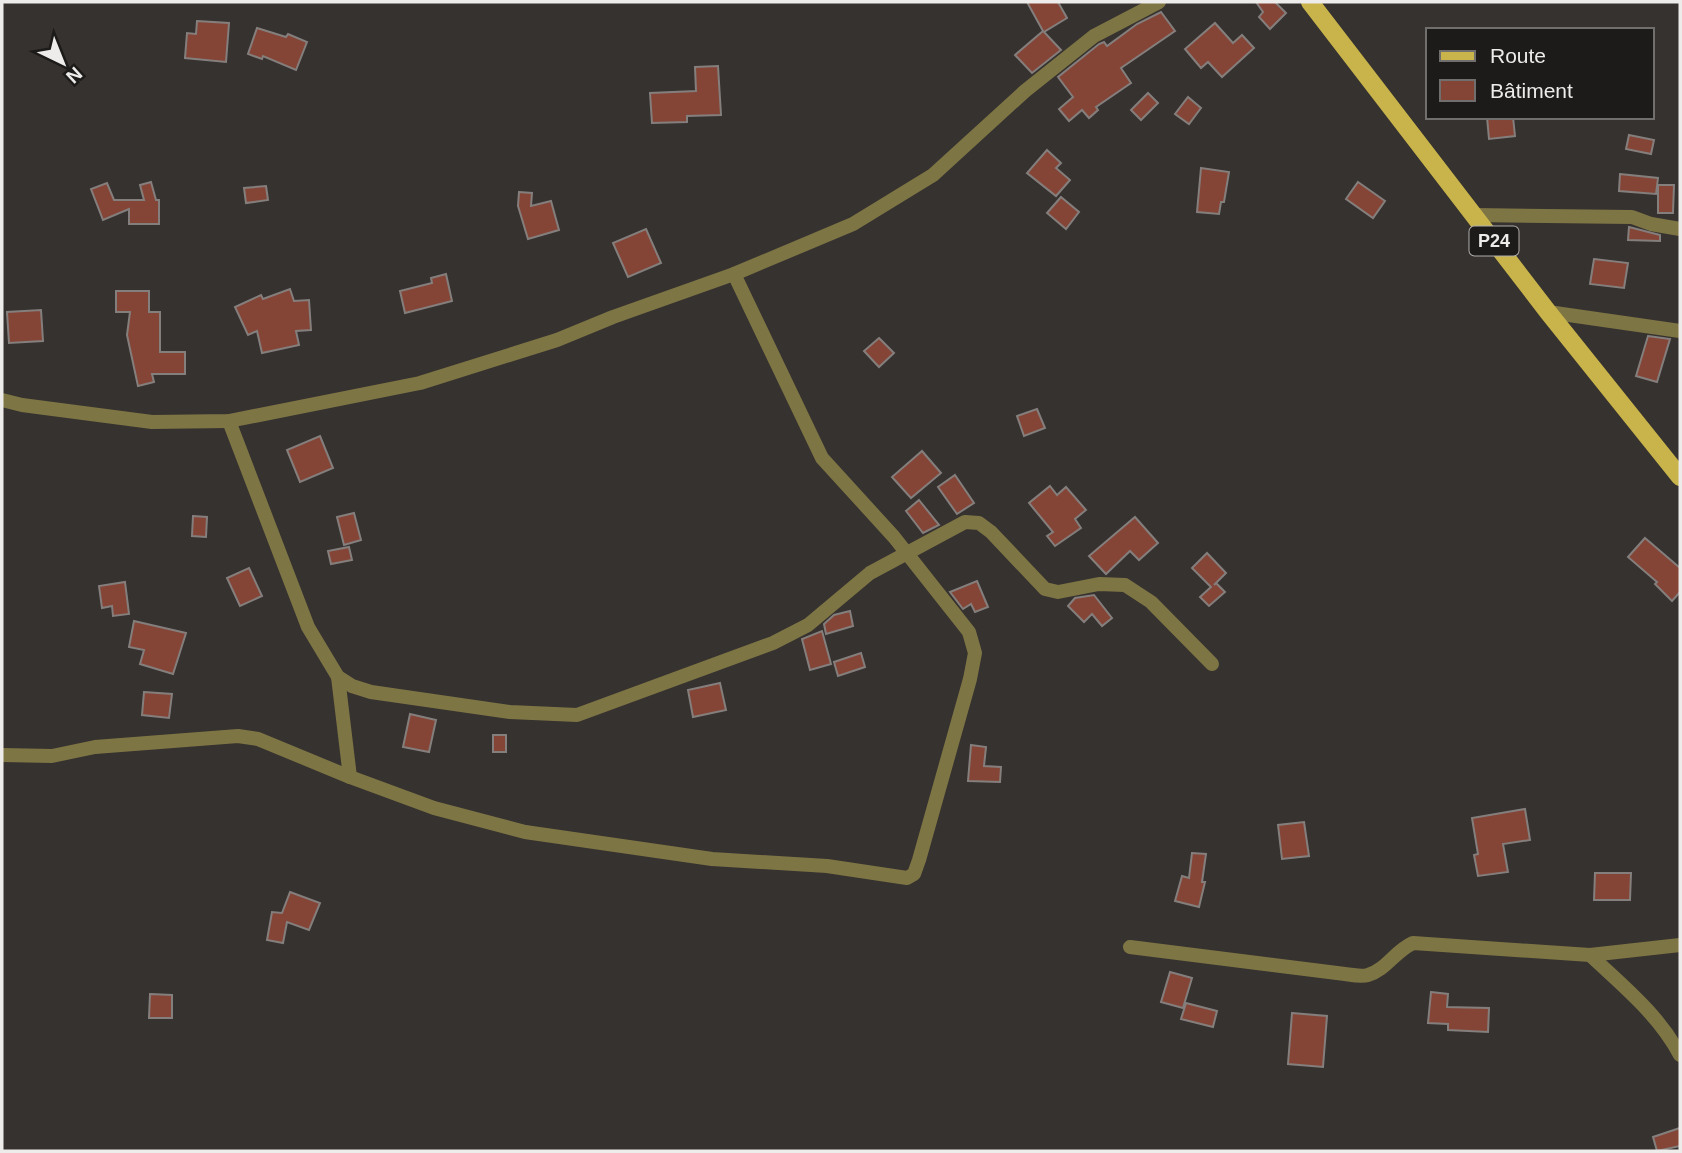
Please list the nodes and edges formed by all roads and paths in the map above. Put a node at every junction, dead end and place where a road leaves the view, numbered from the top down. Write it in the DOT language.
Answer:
graph roads {
  1 [pos="1159,2"];
  2 [pos="1310,2"];
  3 [pos="1474,215"];
  4 [pos="1680,229"];
  5 [pos="734,274"];
  6 [pos="1548,312"];
  7 [pos="1680,331"];
  8 [pos="2,400"];
  9 [pos="229,421"];
  10 [pos="1680,477"];
  11 [pos="905,553"];
  12 [pos="1212,664"];
  13 [pos="338,677"];
  14 [pos="2,755"];
  15 [pos="350,777"];
  16 [pos="1680,945"];
  17 [pos="1129,947"];
  18 [pos="1590,955"];
  19 [pos="1680,1055"];
  1 -- 5 [label="street"];
  2 -- 3 [label="main road, P24"];
  3 -- 4 [label="street"];
  3 -- 6 [label="main road, P24"];
  5 -- 9 [label="street"];
  5 -- 11 [label="street"];
  6 -- 7 [label="street"];
  6 -- 10 [label="main road, P24"];
  8 -- 9 [label="street"];
  9 -- 13 [label="street"];
  11 -- 12 [label="street"];
  11 -- 13 [label="street"];
  11 -- 15 [label="street"];
  13 -- 15 [label="street"];
  14 -- 15 [label="street"];
  16 -- 18 [label="street"];
  17 -- 18 [label="street"];
  18 -- 19 [label="street"];
}
